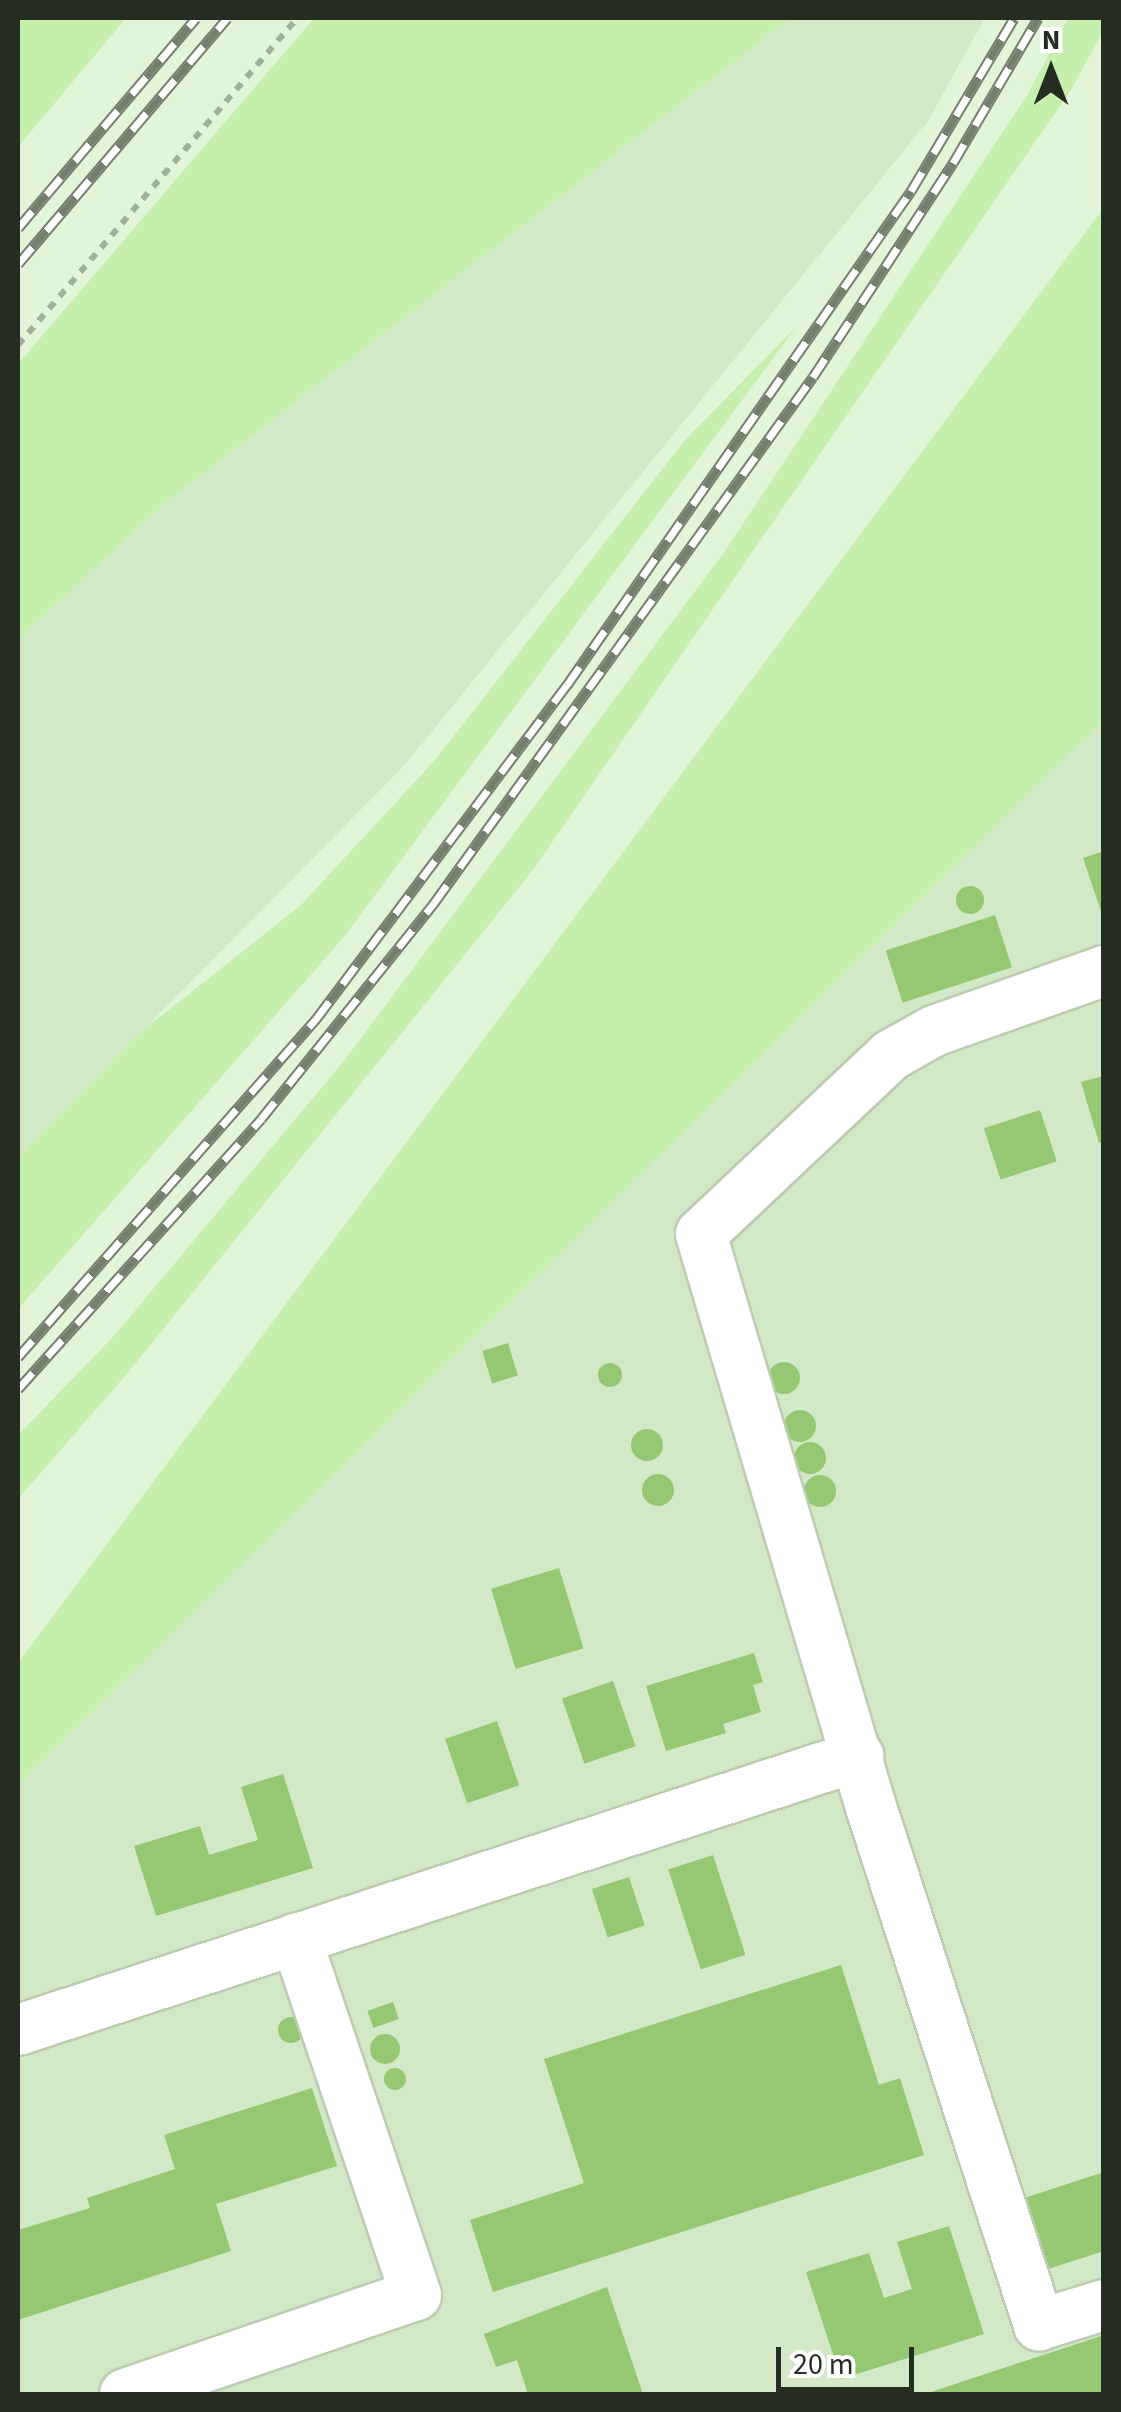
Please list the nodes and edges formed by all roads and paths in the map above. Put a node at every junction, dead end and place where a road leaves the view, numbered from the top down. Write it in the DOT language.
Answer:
graph roads {
  1 [pos="298,18"];
  2 [pos="18,345"];
  3 [pos="1104,971"];
  4 [pos="858,1756"];
  5 [pos="296,1939"];
  6 [pos="18,2030"];
  7 [pos="1104,2304"];
  8 [pos="124,2394"];
  1 -- 2 [label="path"];
  3 -- 4 [label="lane"];
  4 -- 5 [label="lane"];
  4 -- 7 [label="lane"];
  5 -- 6 [label="lane"];
  5 -- 8 [label="lane"];
}
